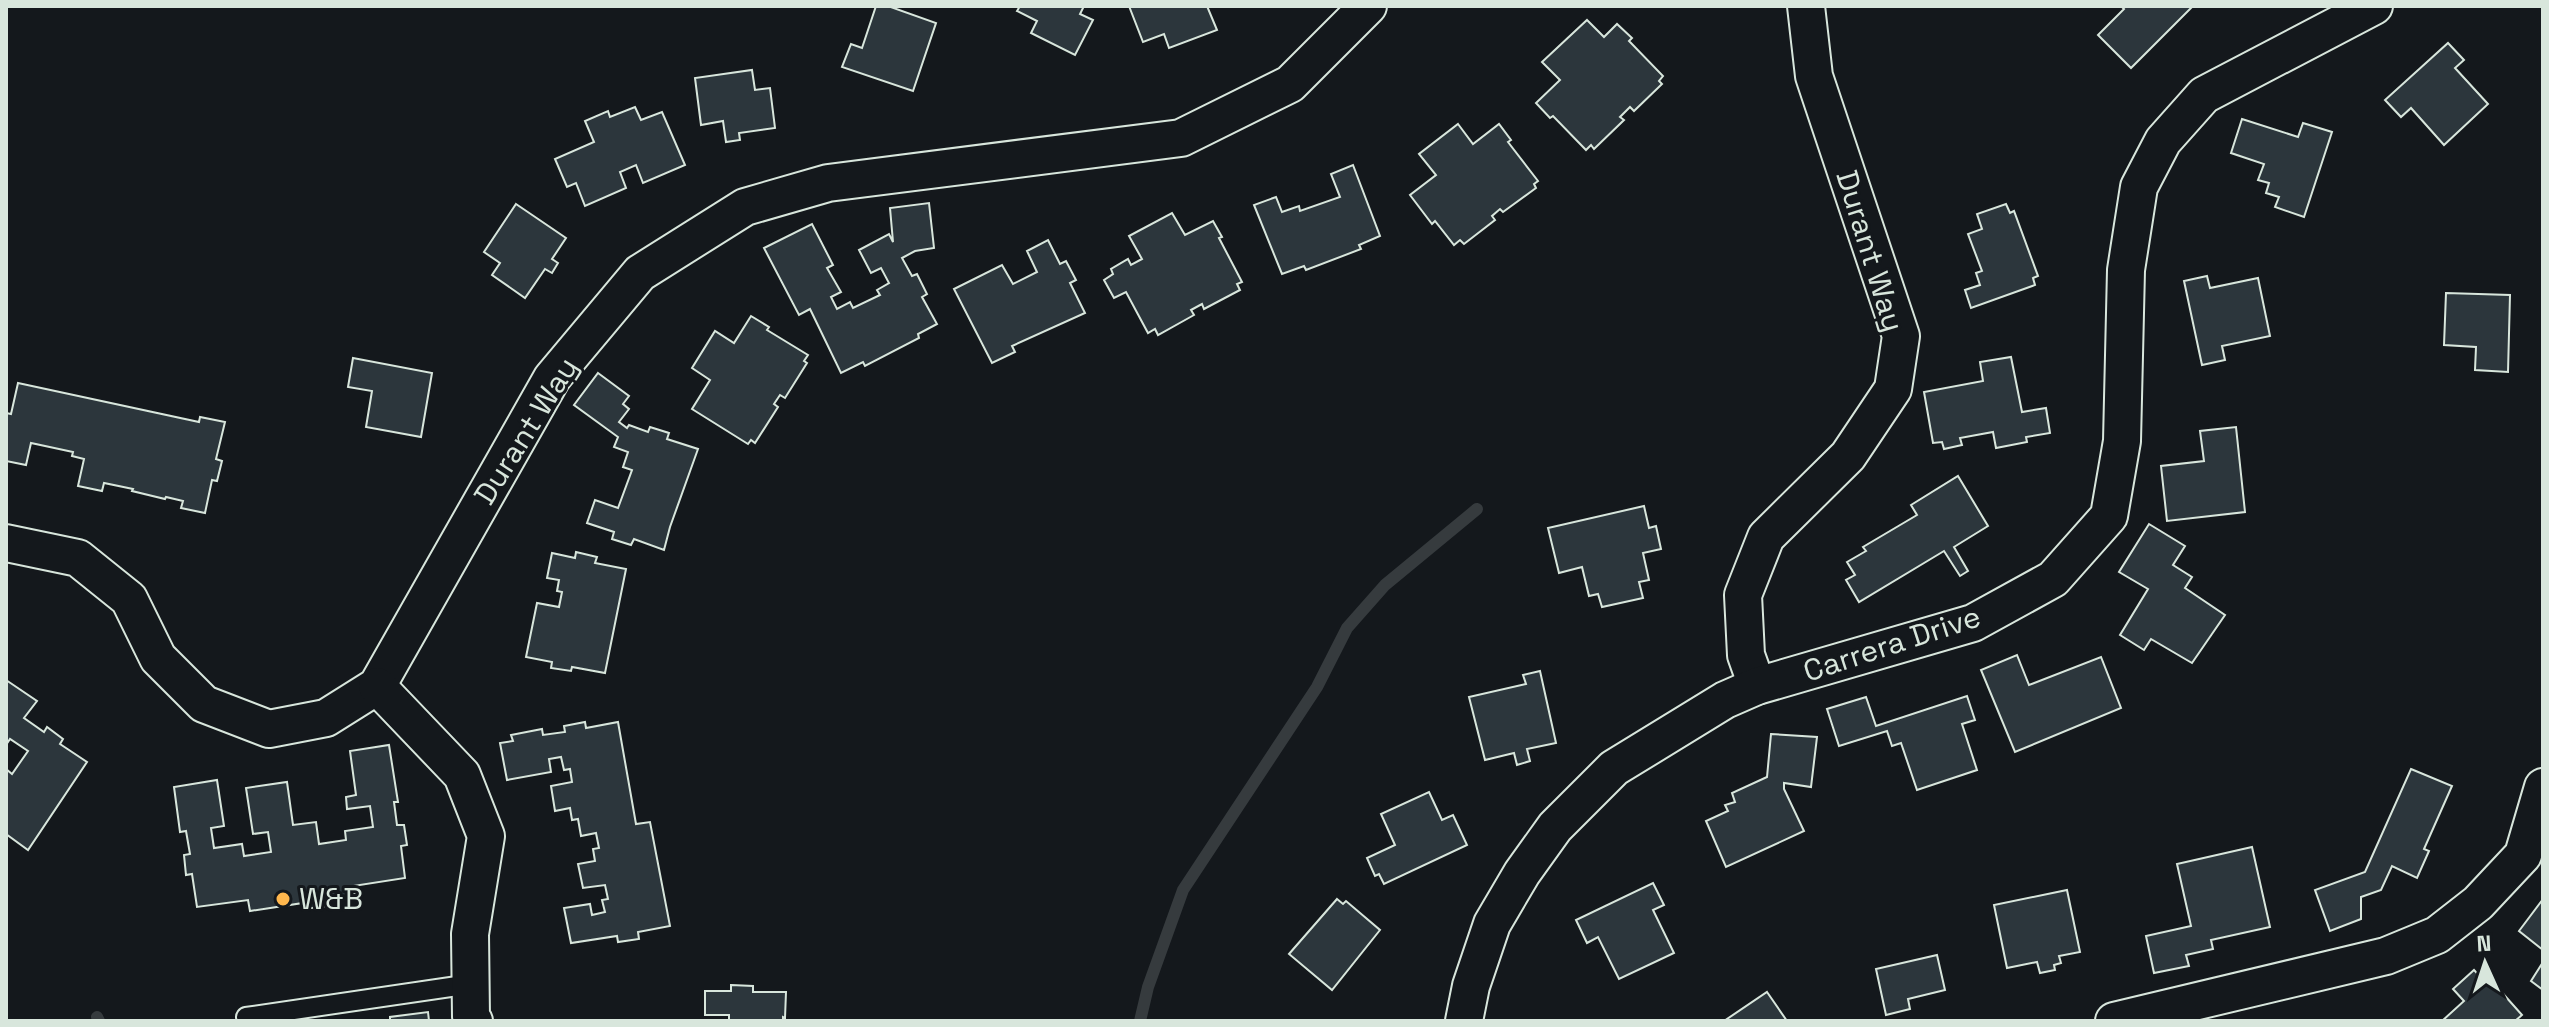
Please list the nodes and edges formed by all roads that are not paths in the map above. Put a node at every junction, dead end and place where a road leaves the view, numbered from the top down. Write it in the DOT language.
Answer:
graph roads {
  1 [pos="1368,6"];
  2 [pos="1806,6"];
  3 [pos="2374,6"];
  4 [pos="6,543"];
  5 [pos="377,686"];
  6 [pos="1757,686"];
  7 [pos="2543,787"];
  8 [pos="471,984"];
  9 [pos="246,1017"];
  10 [pos="474,1021"];
  11 [pos="1464,1021"];
  12 [pos="2114,1021"];
  1 -- 5 [label="street, Durant Way"];
  2 -- 6 [label="street, Durant Way"];
  3 -- 6 [label="street, Carrera Drive"];
  4 -- 5 [label="street, Durant Way"];
  5 -- 8 [label="street"];
  6 -- 11 [label="street, Carrera Drive"];
  7 -- 12 [label="street"];
  8 -- 9 [label="lane"];
  8 -- 10 [label="street"];
}
